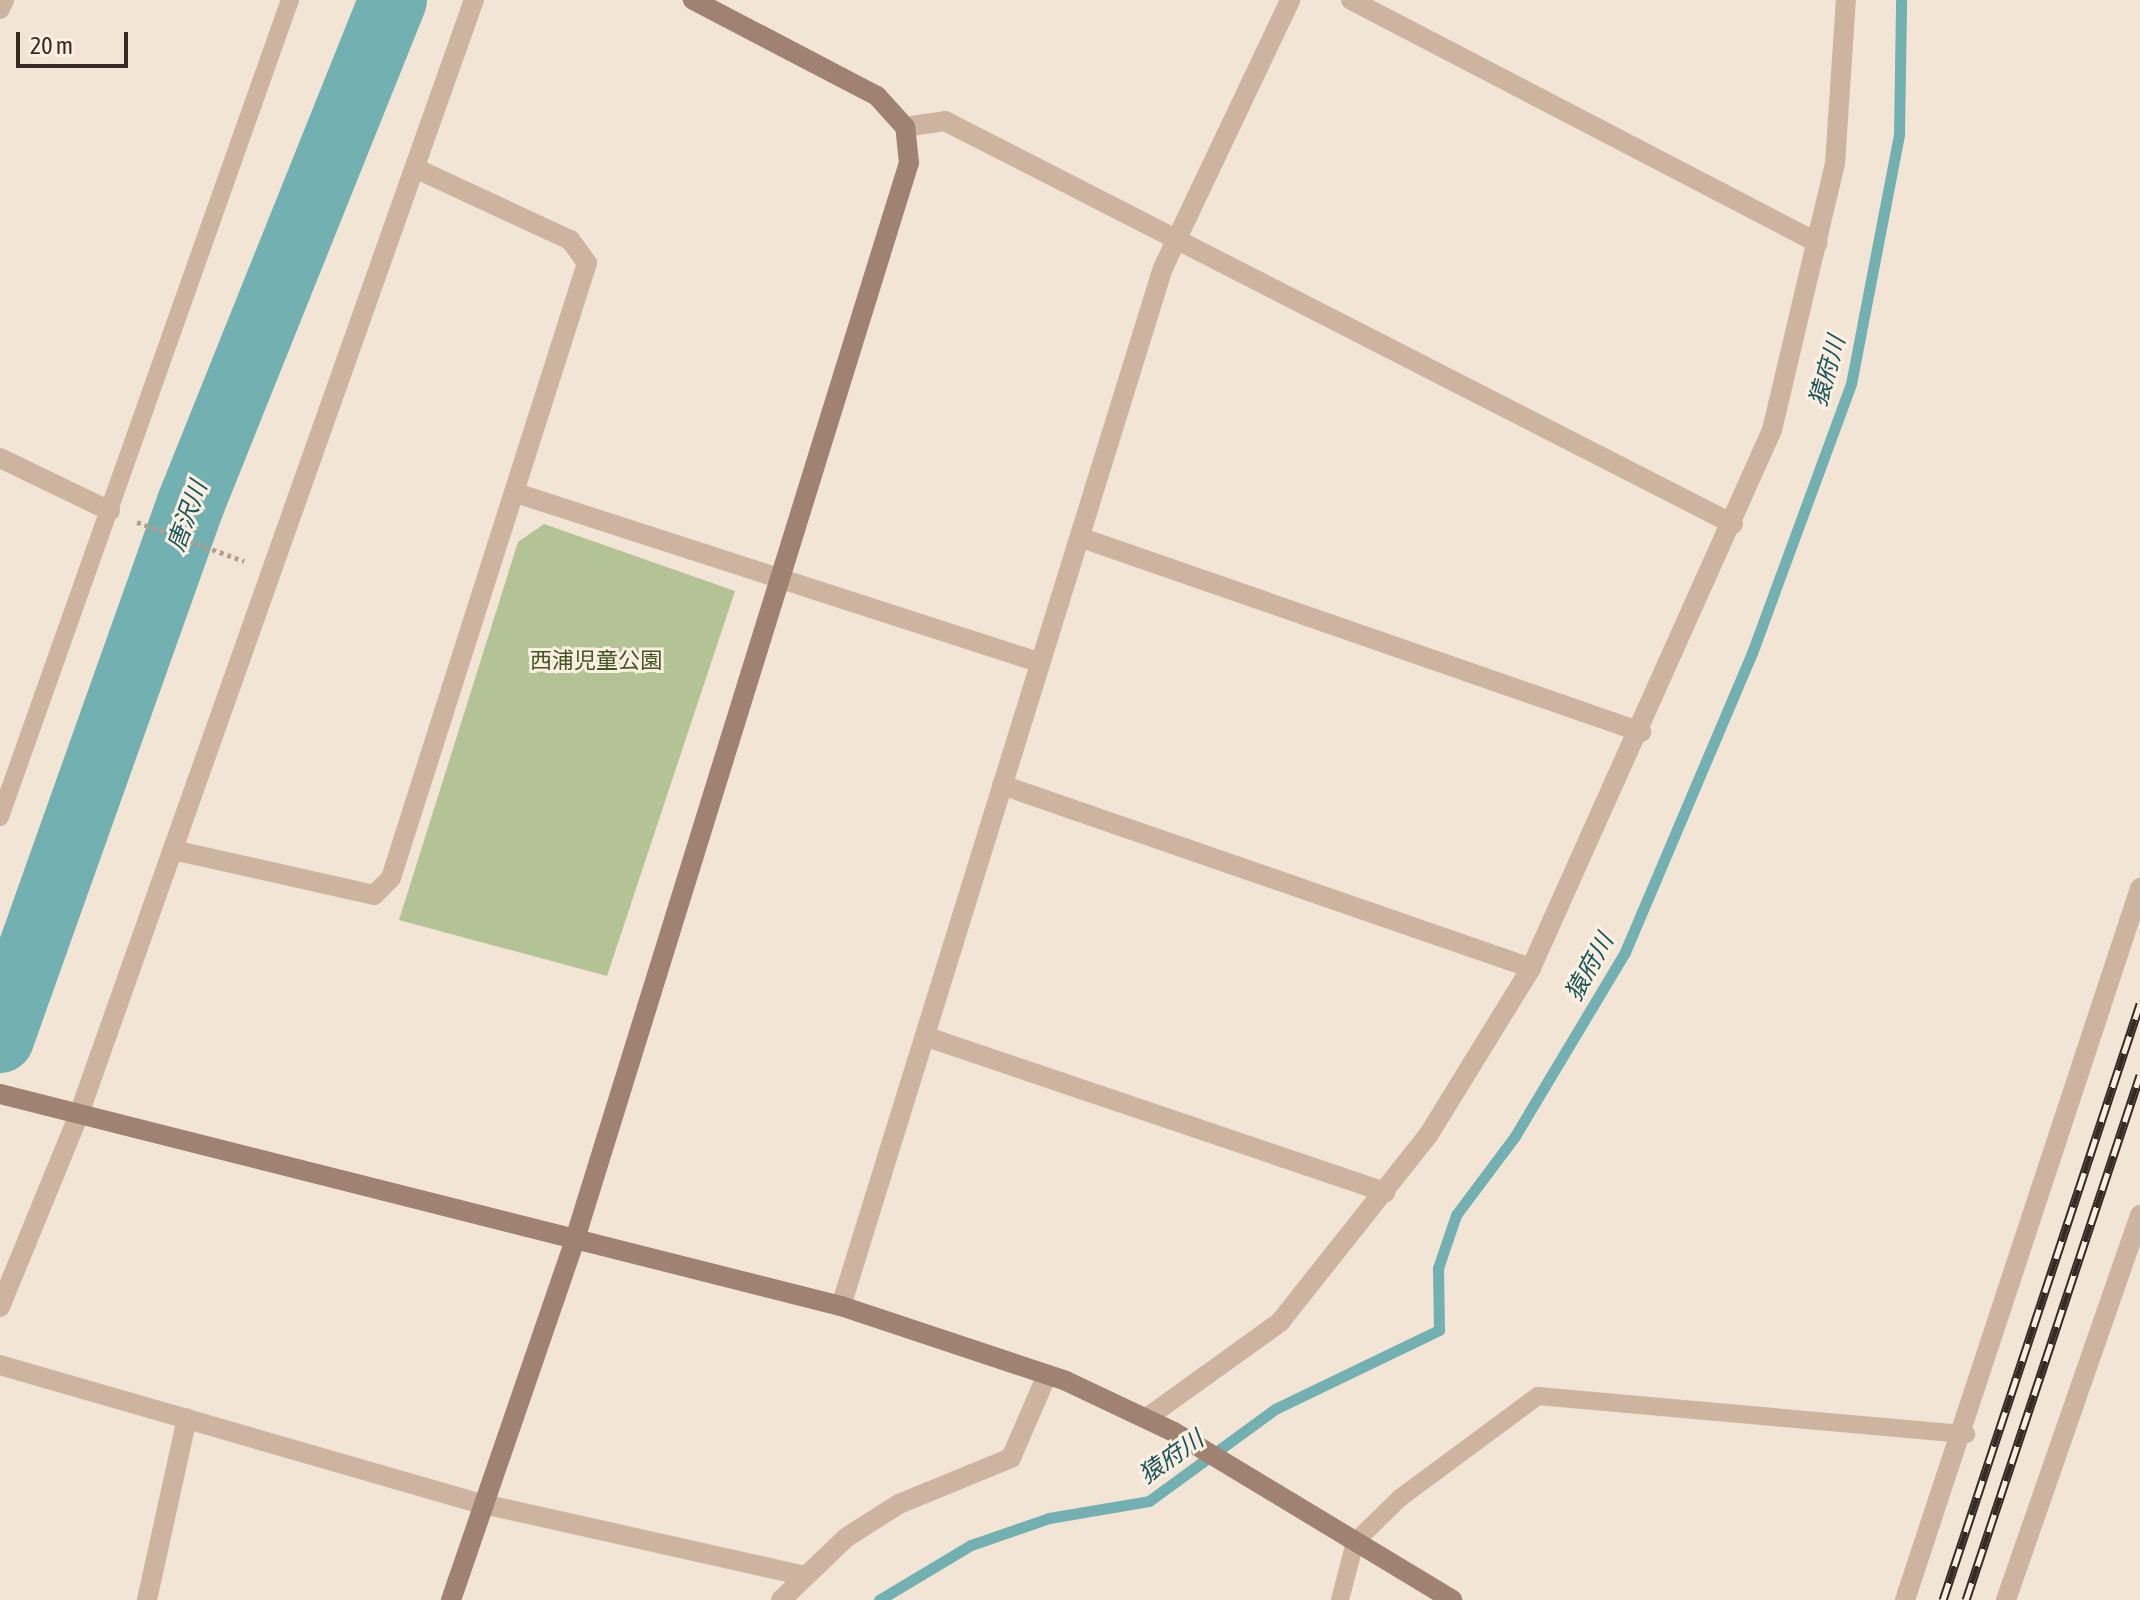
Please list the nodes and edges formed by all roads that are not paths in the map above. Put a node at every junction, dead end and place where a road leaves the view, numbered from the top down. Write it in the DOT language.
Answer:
graph roads {
  1 [pos="4,0"];
  2 [pos="290,0"];
  3 [pos="474,0"];
  4 [pos="693,0"];
  5 [pos="1290,0"];
  6 [pos="1351,0"];
  7 [pos="1846,0"];
  8 [pos="0,9"];
  9 [pos="905,127"];
  10 [pos="419,170"];
  11 [pos="1177,240"];
  12 [pos="1818,243"];
  13 [pos="0,458"];
  14 [pos="516,493"];
  15 [pos="110,511"];
  16 [pos="1733,524"];
  17 [pos="1082,538"];
  18 [pos="778,581"];
  19 [pos="1038,662"];
  20 [pos="1641,732"];
  21 [pos="1002,785"];
  22 [pos="0,817"];
  23 [pos="173,850"];
  24 [pos="2140,888"];
  25 [pos="1531,968"];
  26 [pos="927,1037"];
  27 [pos="0,1094"];
  28 [pos="69,1112"];
  29 [pos="1386,1192"];
  30 [pos="2140,1215"];
  31 [pos="575,1239"];
  32 [pos="841,1306"];
  33 [pos="0,1307"];
  34 [pos="0,1365"];
  35 [pos="1047,1375"];
  36 [pos="1148,1417"];
  37 [pos="187,1418"];
  38 [pos="1966,1434"];
  39 [pos="479,1503"];
  40 [pos="1355,1542"];
  41 [pos="802,1575"];
  42 [pos="147,1600"];
  43 [pos="451,1600"];
  44 [pos="781,1600"];
  45 [pos="1340,1600"];
  46 [pos="1452,1600"];
  47 [pos="1905,1600"];
  48 [pos="2006,1600"];
  1 -- 8 [label="street"];
  2 -- 15 [label="lane"];
  3 -- 10 [label="street"];
  4 -- 9 [label="street"];
  5 -- 11 [label="street"];
  6 -- 12 [label="street"];
  7 -- 12 [label="street"];
  9 -- 11 [label="street"];
  9 -- 18 [label="street"];
  10 -- 14 [label="street"];
  10 -- 23 [label="street"];
  11 -- 16 [label="street"];
  11 -- 17 [label="street"];
  12 -- 16 [label="street"];
  13 -- 15 [label="street"];
  14 -- 18 [label="street"];
  14 -- 23 [label="street"];
  15 -- 22 [label="lane"];
  16 -- 20 [label="street"];
  17 -- 19 [label="street"];
  17 -- 20 [label="street"];
  18 -- 19 [label="street"];
  18 -- 31 [label="street"];
  19 -- 21 [label="street"];
  20 -- 25 [label="street"];
  21 -- 25 [label="street"];
  21 -- 26 [label="street"];
  23 -- 28 [label="street"];
  24 -- 38 [label="street"];
  25 -- 29 [label="street"];
  26 -- 29 [label="street"];
  26 -- 32 [label="street"];
  27 -- 28 [label="street"];
  28 -- 31 [label="street"];
  28 -- 33 [label="street"];
  29 -- 36 [label="street"];
  30 -- 48 [label="street"];
  31 -- 32 [label="street"];
  31 -- 39 [label="street"];
  32 -- 35 [label="street"];
  34 -- 37 [label="street"];
  35 -- 36 [label="street"];
  35 -- 41 [label="street"];
  36 -- 40 [label="street"];
  37 -- 39 [label="street"];
  37 -- 42 [label="street"];
  38 -- 40 [label="lane"];
  38 -- 47 [label="street"];
  39 -- 41 [label="street"];
  39 -- 43 [label="street"];
  40 -- 45 [label="lane"];
  40 -- 46 [label="street"];
  41 -- 44 [label="street"];
}
